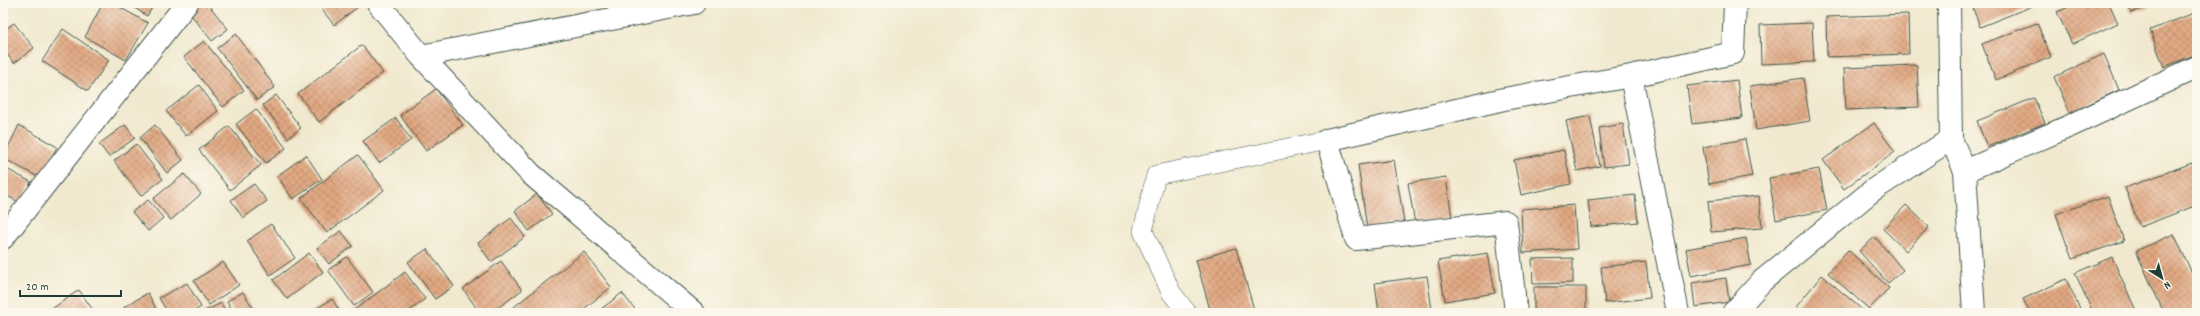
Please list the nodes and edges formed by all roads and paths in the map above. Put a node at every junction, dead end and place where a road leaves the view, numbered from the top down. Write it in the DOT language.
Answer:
graph roads {
  1 [pos="187,3"];
  2 [pos="378,3"];
  3 [pos="694,3"];
  4 [pos="1735,3"];
  5 [pos="1949,3"];
  6 [pos="421,56"];
  7 [pos="2197,67"];
  8 [pos="1632,76"];
  9 [pos="1951,138"];
  10 [pos="1327,140"];
  11 [pos="1964,171"];
  12 [pos="3,238"];
  13 [pos="694,313"];
  14 [pos="1188,313"];
  15 [pos="1516,313"];
  16 [pos="1678,313"];
  17 [pos="1733,313"];
  18 [pos="1974,313"];
  1 -- 12 [label="street"];
  2 -- 6 [label="street"];
  3 -- 6 [label="street"];
  4 -- 8 [label="street"];
  5 -- 9 [label="street"];
  6 -- 13 [label="street"];
  7 -- 11 [label="street"];
  8 -- 10 [label="street"];
  8 -- 16 [label="street"];
  9 -- 11 [label="street"];
  9 -- 17 [label="street"];
  10 -- 14 [label="lane"];
  10 -- 15 [label="street"];
  11 -- 18 [label="street"];
}
